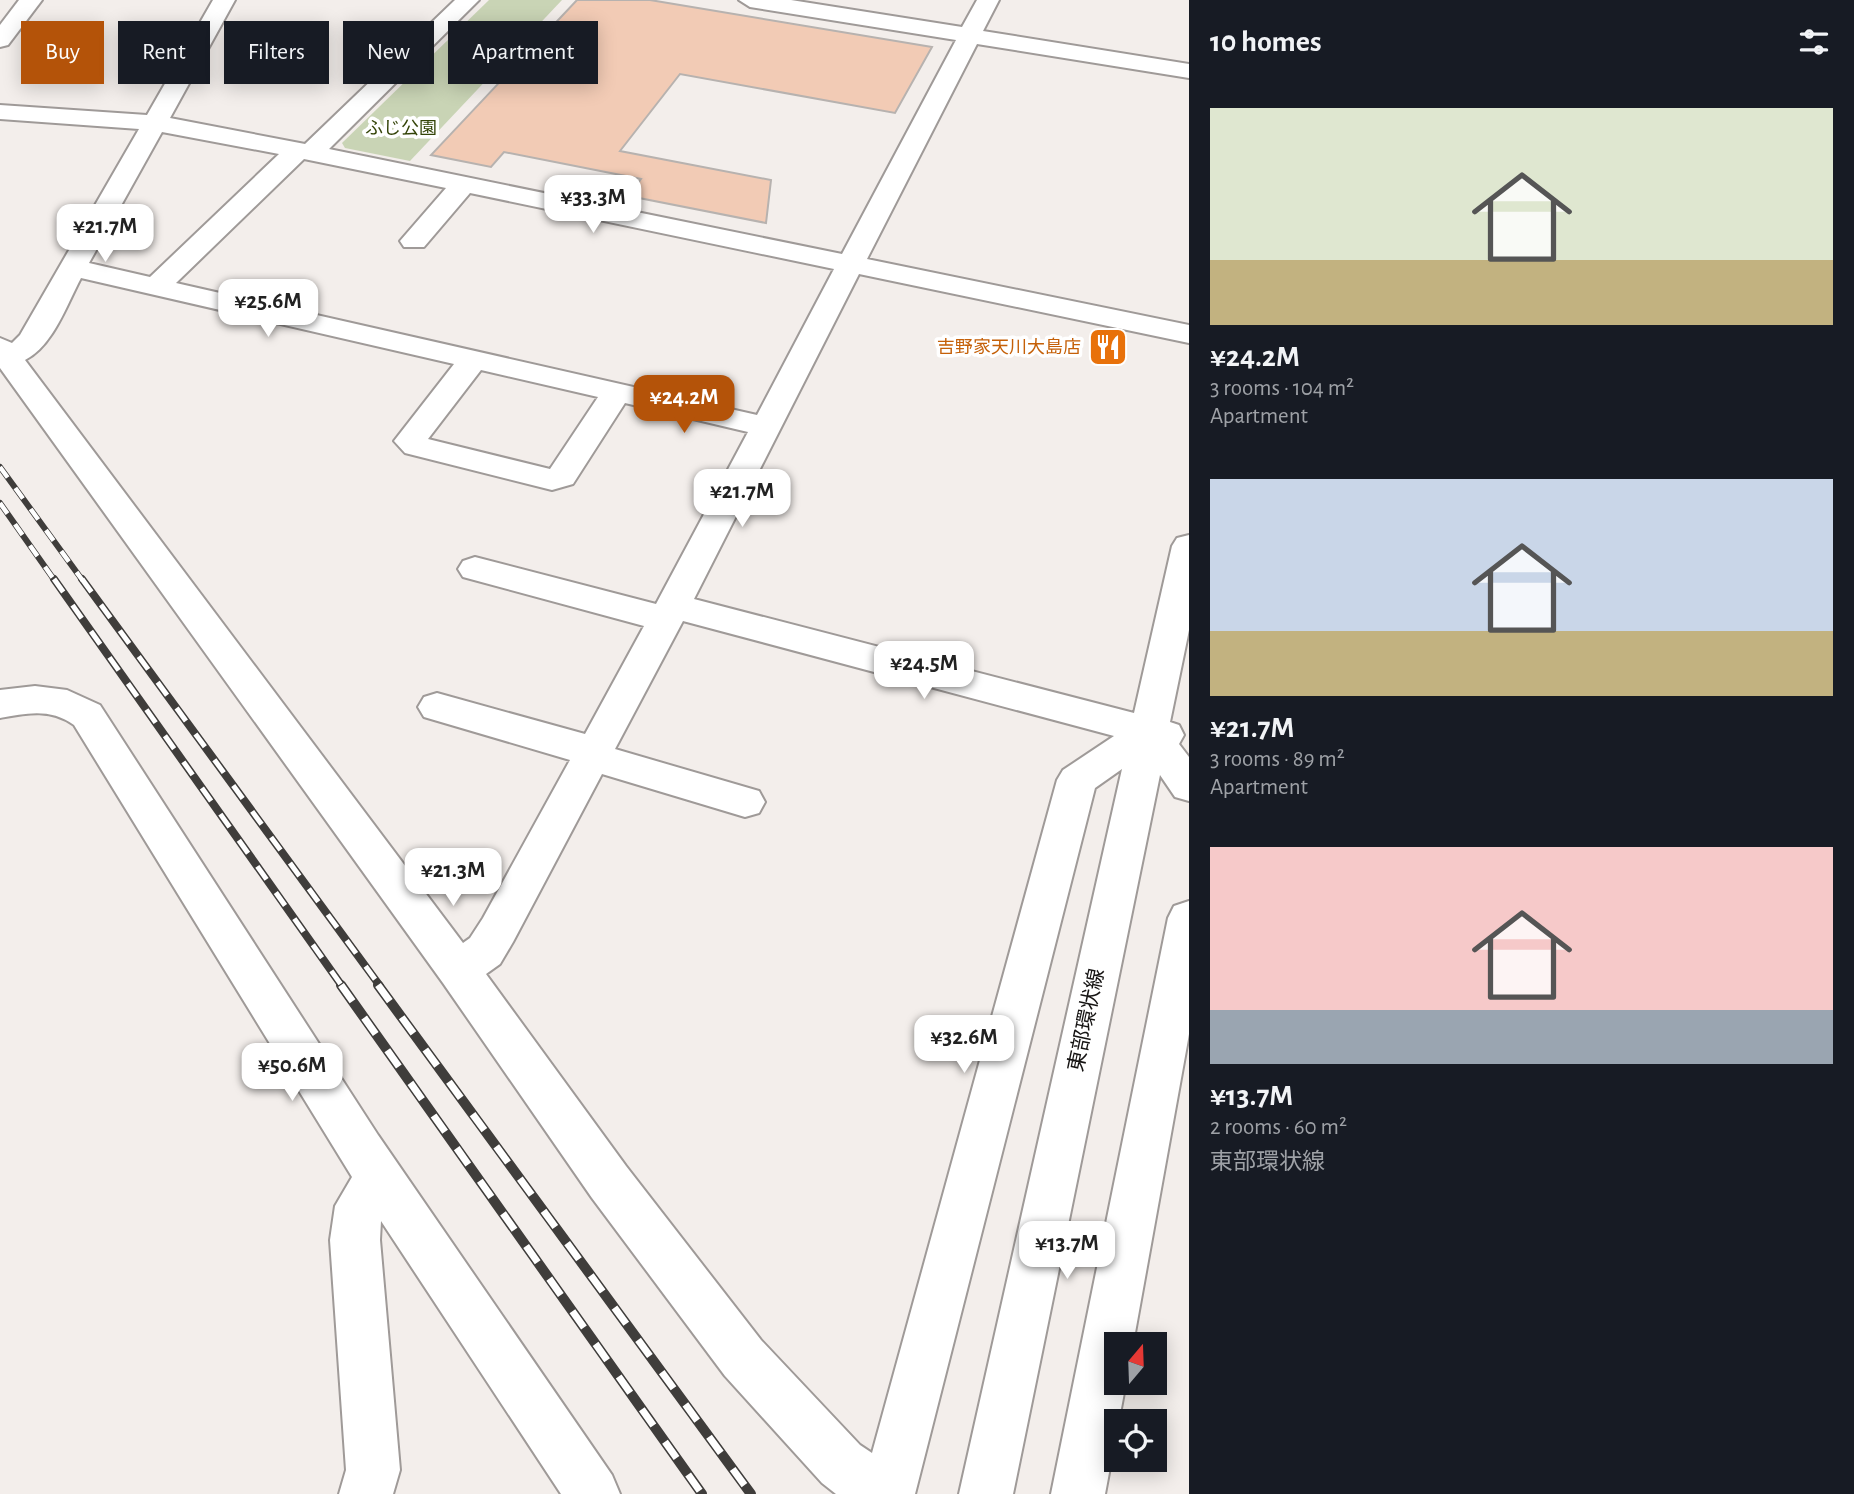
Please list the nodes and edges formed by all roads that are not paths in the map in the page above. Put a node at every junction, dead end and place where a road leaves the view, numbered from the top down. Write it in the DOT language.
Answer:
graph roads {
  1 [pos="31,0"];
  2 [pos="224,0"];
  3 [pos="468,0"];
  4 [pos="750,0"];
  5 [pos="988,0"];
  6 [pos="969,36"];
  7 [pos="0,40"];
  8 [pos="1189,71"];
  9 [pos="0,112"];
  10 [pos="156,123"];
  11 [pos="305,151"];
  12 [pos="464,184"];
  13 [pos="414,241"];
  14 [pos="849,265"];
  15 [pos="75,268"];
  16 [pos="155,287"];
  17 [pos="1189,334"];
  18 [pos="3,352"];
  19 [pos="472,360"];
  20 [pos="616,393"];
  21 [pos="764,426"];
  22 [pos="1189,546"];
  23 [pos="475,569"];
  24 [pos="669,612"];
  25 [pos="0,704"];
  26 [pos="437,707"];
  27 [pos="1169,736"];
  28 [pos="590,754"];
  29 [pos="1189,786"];
  30 [pos="745,802"];
  31 [pos="1189,918"];
  32 [pos="458,970"];
  33 [pos="383,1182"];
  34 [pos="366,1494"];
  35 [pos="593,1494"];
  36 [pos="881,1494"];
  37 [pos="888,1494"];
  38 [pos="986,1494"];
  39 [pos="1078,1494"];
  1 -- 7 [label="street"];
  2 -- 10 [label="street"];
  3 -- 11 [label="street"];
  4 -- 6 [label="street"];
  5 -- 6 [label="street"];
  6 -- 8 [label="street"];
  6 -- 14 [label="street"];
  9 -- 10 [label="street"];
  10 -- 11 [label="street"];
  10 -- 15 [label="street"];
  11 -- 12 [label="street"];
  11 -- 16 [label="street"];
  12 -- 13 [label="street"];
  12 -- 14 [label="street"];
  14 -- 17 [label="street"];
  14 -- 21 [label="street"];
  15 -- 16 [label="street"];
  15 -- 18 [label="street"];
  16 -- 19 [label="street"];
  18 -- 32 [label="street"];
  19 -- 20 [label="street"];
  19 -- 20 [label="street"];
  20 -- 21 [label="street"];
  21 -- 24 [label="street"];
  22 -- 27 [label="street, 東部環状線"];
  23 -- 24 [label="street"];
  24 -- 27 [label="street"];
  24 -- 28 [label="street"];
  25 -- 33 [label="street"];
  26 -- 28 [label="street"];
  27 -- 29 [label="street"];
  27 -- 37 [label="street"];
  27 -- 38 [label="street, 東部環状線"];
  28 -- 30 [label="street"];
  28 -- 32 [label="street"];
  31 -- 39 [label="street"];
  32 -- 36 [label="street"];
  33 -- 34 [label="street"];
  33 -- 35 [label="street"];
}
